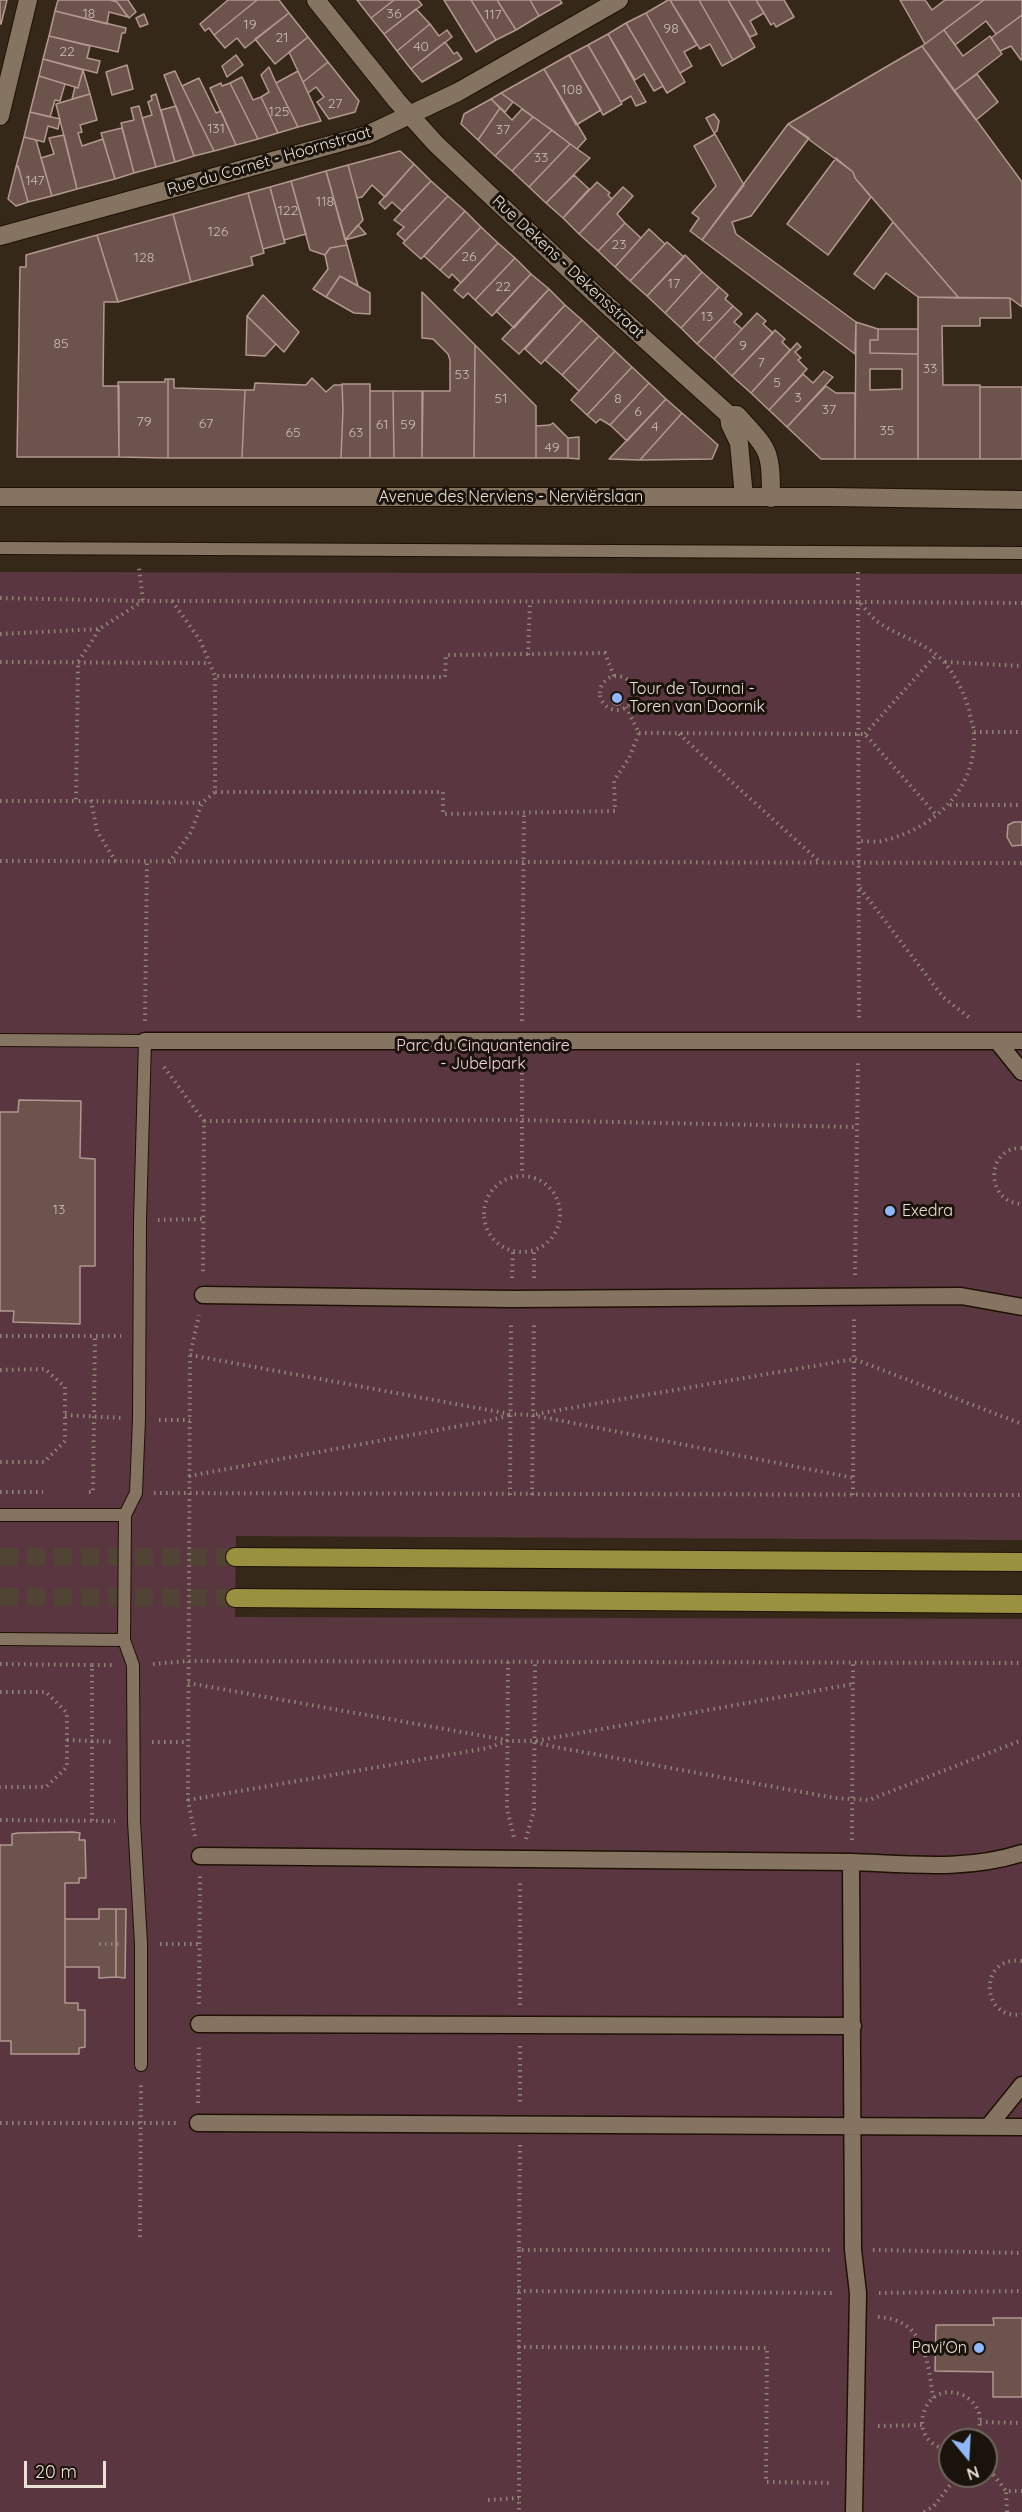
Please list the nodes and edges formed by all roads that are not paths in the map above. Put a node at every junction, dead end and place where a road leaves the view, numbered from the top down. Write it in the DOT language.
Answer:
graph roads {
  1 [pos="28,0"];
  2 [pos="316,0"];
  3 [pos="620,0"];
  4 [pos="0,116"];
  5 [pos="411,116"];
  6 [pos="0,236"];
  7 [pos="729,415"];
  8 [pos="0,497"];
  9 [pos="744,497"];
  10 [pos="771,498"];
  11 [pos="1022,500"];
  12 [pos="0,548"];
  13 [pos="1022,553"];
  14 [pos="0,1040"];
  15 [pos="145,1041"];
  16 [pos="997,1041"];
  17 [pos="1022,1041"];
  18 [pos="1022,1072"];
  19 [pos="203,1295"];
  20 [pos="1022,1307"];
  21 [pos="0,1515"];
  22 [pos="125,1515"];
  23 [pos="235,1557"];
  24 [pos="1022,1562"];
  25 [pos="235,1598"];
  26 [pos="1022,1604"];
  27 [pos="0,1639"];
  28 [pos="124,1640"];
  29 [pos="1022,1853"];
  30 [pos="200,1856"];
  31 [pos="851,1862"];
  32 [pos="199,2024"];
  33 [pos="853,2026"];
  34 [pos="141,2065"];
  35 [pos="1022,2085"];
  36 [pos="198,2123"];
  37 [pos="854,2126"];
  38 [pos="988,2127"];
  39 [pos="1022,2127"];
  40 [pos="854,2512"];
  1 -- 4 [label="street"];
  2 -- 5 [label="street, Rue Dekens - Dekensstraat"];
  3 -- 5 [label="street, Rue du Cornet - Hoornstraat"];
  5 -- 6 [label="street, Rue du Cornet - Hoornstraat"];
  5 -- 7 [label="street, Rue Dekens - Dekensstraat"];
  7 -- 9 [label="street, Rue Dekens - Dekensstraat"];
  7 -- 10 [label="street, Rue Dekens - Dekensstraat"];
  8 -- 9 [label="street, Avenue des Nerviens - Nerviërslaan"];
  9 -- 10 [label="street, Avenue des Nerviens - Nerviërslaan"];
  10 -- 11 [label="street, Avenue des Nerviens - Nerviërslaan"];
  12 -- 13 [label="lane"];
  14 -- 15 [label="lane"];
  15 -- 16 [label="street"];
  15 -- 22 [label="lane"];
  16 -- 17 [label="street"];
  16 -- 18 [label="street"];
  19 -- 20 [label="street"];
  21 -- 22 [label="lane"];
  22 -- 28 [label="lane"];
  23 -- 24 [label="highway"];
  25 -- 26 [label="highway"];
  27 -- 28 [label="lane"];
  28 -- 34 [label="lane"];
  29 -- 31 [label="street"];
  30 -- 31 [label="street"];
  31 -- 33 [label="street"];
  32 -- 33 [label="street"];
  33 -- 37 [label="street"];
  35 -- 38 [label="street"];
  36 -- 37 [label="street"];
  37 -- 38 [label="street"];
  37 -- 40 [label="street"];
  38 -- 39 [label="street"];
}
